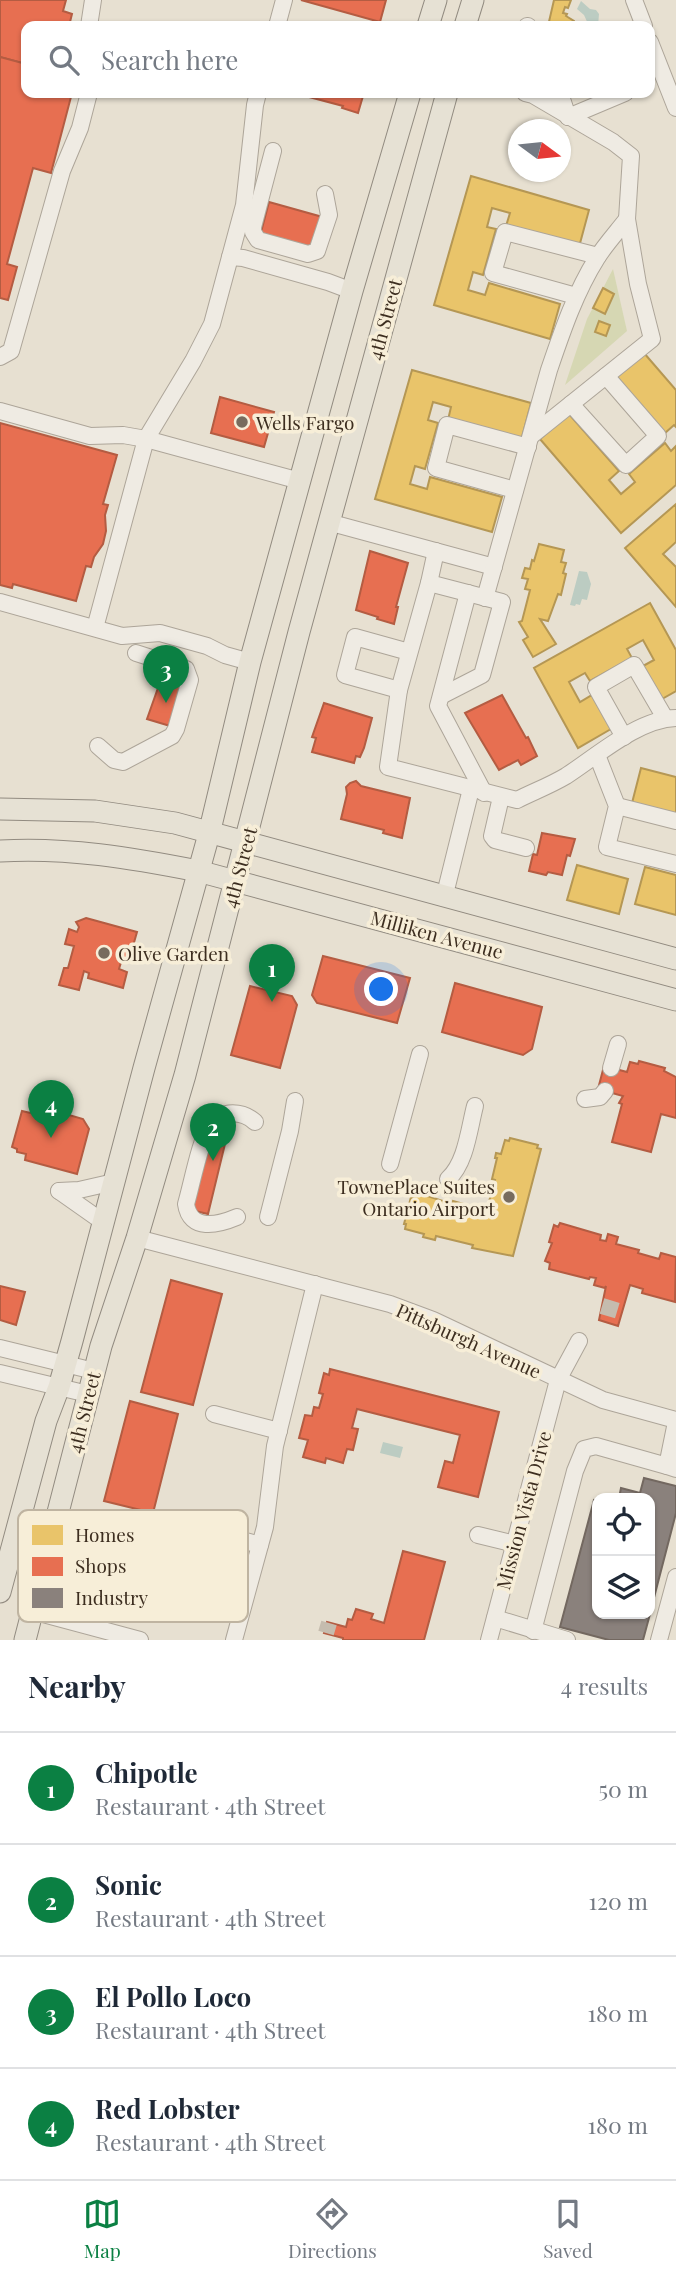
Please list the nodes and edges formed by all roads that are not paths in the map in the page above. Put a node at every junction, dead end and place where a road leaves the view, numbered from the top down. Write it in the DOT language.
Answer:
graph roads {
  1 [pos="93,0"];
  2 [pos="284,0"];
  3 [pos="436,0"];
  4 [pos="473,0"];
  5 [pos="634,0"];
  6 [pos="90,21"];
  7 [pos="281,21"];
  8 [pos="430,21"];
  9 [pos="467,21"];
  10 [pos="642,21"];
  11 [pos="657,80"];
  12 [pos="88,98"];
  13 [pos="257,98"];
  14 [pos="409,98"];
  15 [pos="446,98"];
  16 [pos="538,98"];
  17 [pos="562,98"];
  18 [pos="613,98"];
  19 [pos="676,108"];
  20 [pos="568,117"];
  21 [pos="273,151"];
  22 [pos="325,194"];
  23 [pos="627,219"];
  24 [pos="598,256"];
  25 [pos="230,257"];
  26 [pos="352,291"];
  27 [pos="576,296"];
  28 [pos="0,357"];
  29 [pos="606,376"];
  30 [pos="571,404"];
  31 [pos="0,411"];
  32 [pos="146,439"];
  33 [pos="529,442"];
  34 [pos="300,481"];
  35 [pos="515,490"];
  36 [pos="328,522"];
  37 [pos="436,551"];
  38 [pos="494,567"];
  39 [pos="429,583"];
  40 [pos="468,593"];
  41 [pos="485,598"];
  42 [pos="0,602"];
  43 [pos="95,628"];
  44 [pos="409,652"];
  45 [pos="136,653"];
  46 [pos="250,662"];
  47 [pos="399,690"];
  48 [pos="441,696"];
  49 [pos="671,718"];
  50 [pos="624,737"];
  51 [pos="98,746"];
  52 [pos="592,759"];
  53 [pos="477,791"];
  54 [pos="501,797"];
  55 [pos="617,806"];
  56 [pos="0,809"];
  57 [pos="676,821"];
  58 [pos="209,834"];
  59 [pos="246,843"];
  60 [pos="526,848"];
  61 [pos="0,851"];
  62 [pos="676,864"];
  63 [pos="198,871"];
  64 [pos="236,880"];
  65 [pos="444,898"];
  66 [pos="676,959"];
  67 [pos="676,1000"];
  68 [pos="618,1044"];
  69 [pos="420,1054"];
  70 [pos="611,1068"];
  71 [pos="605,1091"];
  72 [pos="585,1099"];
  73 [pos="295,1101"];
  74 [pos="475,1106"];
  75 [pos="255,1122"];
  76 [pos="390,1164"];
  77 [pos="447,1179"];
  78 [pos="114,1182"];
  79 [pos="237,1216"];
  80 [pos="268,1217"];
  81 [pos="103,1222"];
  82 [pos="137,1238"];
  83 [pos="315,1284"];
  84 [pos="579,1341"];
  85 [pos="0,1348"];
  86 [pos="66,1364"];
  87 [pos="94,1371"];
  88 [pos="0,1373"];
  89 [pos="558,1380"];
  90 [pos="59,1387"];
  91 [pos="88,1394"];
  92 [pos="214,1414"];
  93 [pos="676,1421"];
  94 [pos="279,1431"];
  95 [pos="671,1467"];
  96 [pos="22,1510"];
  97 [pos="58,1510"];
  98 [pos="18,1525"];
  99 [pos="478,1535"];
  100 [pos="248,1542"];
  101 [pos="515,1544"];
  102 [pos="260,1545"];
  103 [pos="676,1577"];
  104 [pos="248,1589"];
  105 [pos="0,1592"];
  106 [pos="495,1618"];
  107 [pos="29,1622"];
  108 [pos="73,1622"];
  109 [pos="239,1622"];
  110 [pos="533,1631"];
  111 [pos="25,1640"];
  112 [pos="140,1640"];
  113 [pos="234,1640"];
  114 [pos="489,1640"];
  115 [pos="567,1640"];
  116 [pos="659,1640"];
  1 -- 6 [label="street"];
  2 -- 7 [label="street"];
  3 -- 8 [label="main road"];
  4 -- 9 [label="main road"];
  5 -- 10 [label="street"];
  11 -- 19 [label="street"];
  12 -- 28 [label="street"];
  13 -- 25 [label="street"];
  14 -- 26 [label="main road, 4th Street"];
  15 -- 36 [label="main road, 4th Street"];
  16 -- 20 [label="street"];
  17 -- 20 [label="street"];
  18 -- 20 [label="street"];
  20 -- 23 [label="street"];
  21 -- 22 [label="street"];
  23 -- 24 [label="street"];
  23 -- 29 [label="street"];
  24 -- 27 [label="street"];
  24 -- 27 [label="street"];
  25 -- 26 [label="street"];
  25 -- 32 [label="street"];
  26 -- 34 [label="main road, 4th Street"];
  27 -- 33 [label="street"];
  29 -- 30 [label="street"];
  29 -- 30 [label="street"];
  30 -- 33 [label="street"];
  31 -- 32 [label="street"];
  32 -- 34 [label="street"];
  32 -- 43 [label="street"];
  33 -- 35 [label="street"];
  33 -- 35 [label="street"];
  34 -- 46 [label="main road, 4th Street"];
  35 -- 38 [label="street"];
  36 -- 37 [label="street"];
  36 -- 59 [label="main road, 4th Street"];
  37 -- 38 [label="street"];
  37 -- 39 [label="street"];
  38 -- 41 [label="street"];
  39 -- 40 [label="street"];
  39 -- 44 [label="street"];
  40 -- 41 [label="street"];
  40 -- 48 [label="street"];
  41 -- 48 [label="street"];
  42 -- 43 [label="street"];
  43 -- 46 [label="street"];
  44 -- 47 [label="street"];
  44 -- 47 [label="street"];
  45 -- 51 [label="street"];
  46 -- 58 [label="main road, 4th Street"];
  47 -- 53 [label="street"];
  48 -- 53 [label="street"];
  49 -- 50 [label="street"];
  49 -- 50 [label="street"];
  50 -- 52 [label="street"];
  52 -- 54 [label="street"];
  52 -- 55 [label="street"];
  53 -- 54 [label="street"];
  53 -- 65 [label="street"];
  54 -- 60 [label="street"];
  55 -- 57 [label="street"];
  55 -- 62 [label="street"];
  56 -- 58 [label="main road, Milliken Avenue"];
  58 -- 59 [label="main road, Milliken Avenue"];
  58 -- 63 [label="main road, 4th Street"];
  59 -- 64 [label="main road, 4th Street"];
  59 -- 65 [label="main road, Milliken Avenue"];
  61 -- 63 [label="main road, Milliken Avenue"];
  63 -- 64 [label="main road, Milliken Avenue"];
  63 -- 78 [label="main road, 4th Street"];
  64 -- 67 [label="main road, Milliken Avenue"];
  64 -- 82 [label="main road, 4th Street"];
  65 -- 66 [label="main road, Milliken Avenue"];
  68 -- 70 [label="street"];
  69 -- 76 [label="street"];
  71 -- 72 [label="street"];
  73 -- 80 [label="street"];
  74 -- 77 [label="street"];
  75 -- 79 [label="street"];
  78 -- 81 [label="main road, 4th Street"];
  78 -- 81 [label="street"];
  81 -- 86 [label="main road, 4th Street"];
  82 -- 83 [label="street, Pittsburgh Avenue"];
  82 -- 87 [label="main road, 4th Street"];
  83 -- 89 [label="street, Pittsburgh Avenue"];
  83 -- 94 [label="street"];
  84 -- 89 [label="street, Mission Vista Drive"];
  85 -- 86 [label="street"];
  86 -- 87 [label="street"];
  86 -- 90 [label="main road, 4th Street"];
  87 -- 91 [label="main road, 4th Street"];
  88 -- 90 [label="street"];
  89 -- 93 [label="street, Pittsburgh Avenue"];
  89 -- 101 [label="street, Mission Vista Drive"];
  90 -- 91 [label="street"];
  90 -- 96 [label="main road, 4th Street"];
  91 -- 97 [label="main road, 4th Street"];
  92 -- 94 [label="street"];
  93 -- 95 [label="street"];
  94 -- 102 [label="street"];
  95 -- 110 [label="street"];
  98 -- 105 [label="main road, 4th Street"];
  99 -- 101 [label="street"];
  100 -- 102 [label="street"];
  101 -- 106 [label="street, Mission Vista Drive"];
  102 -- 104 [label="street"];
  103 -- 116 [label="street"];
  106 -- 110 [label="street"];
  106 -- 114 [label="street, Mission Vista Drive"];
  107 -- 111 [label="main road, 4th Street"];
  108 -- 112 [label="street"];
  109 -- 113 [label="street"];
  110 -- 115 [label="street"];
}
